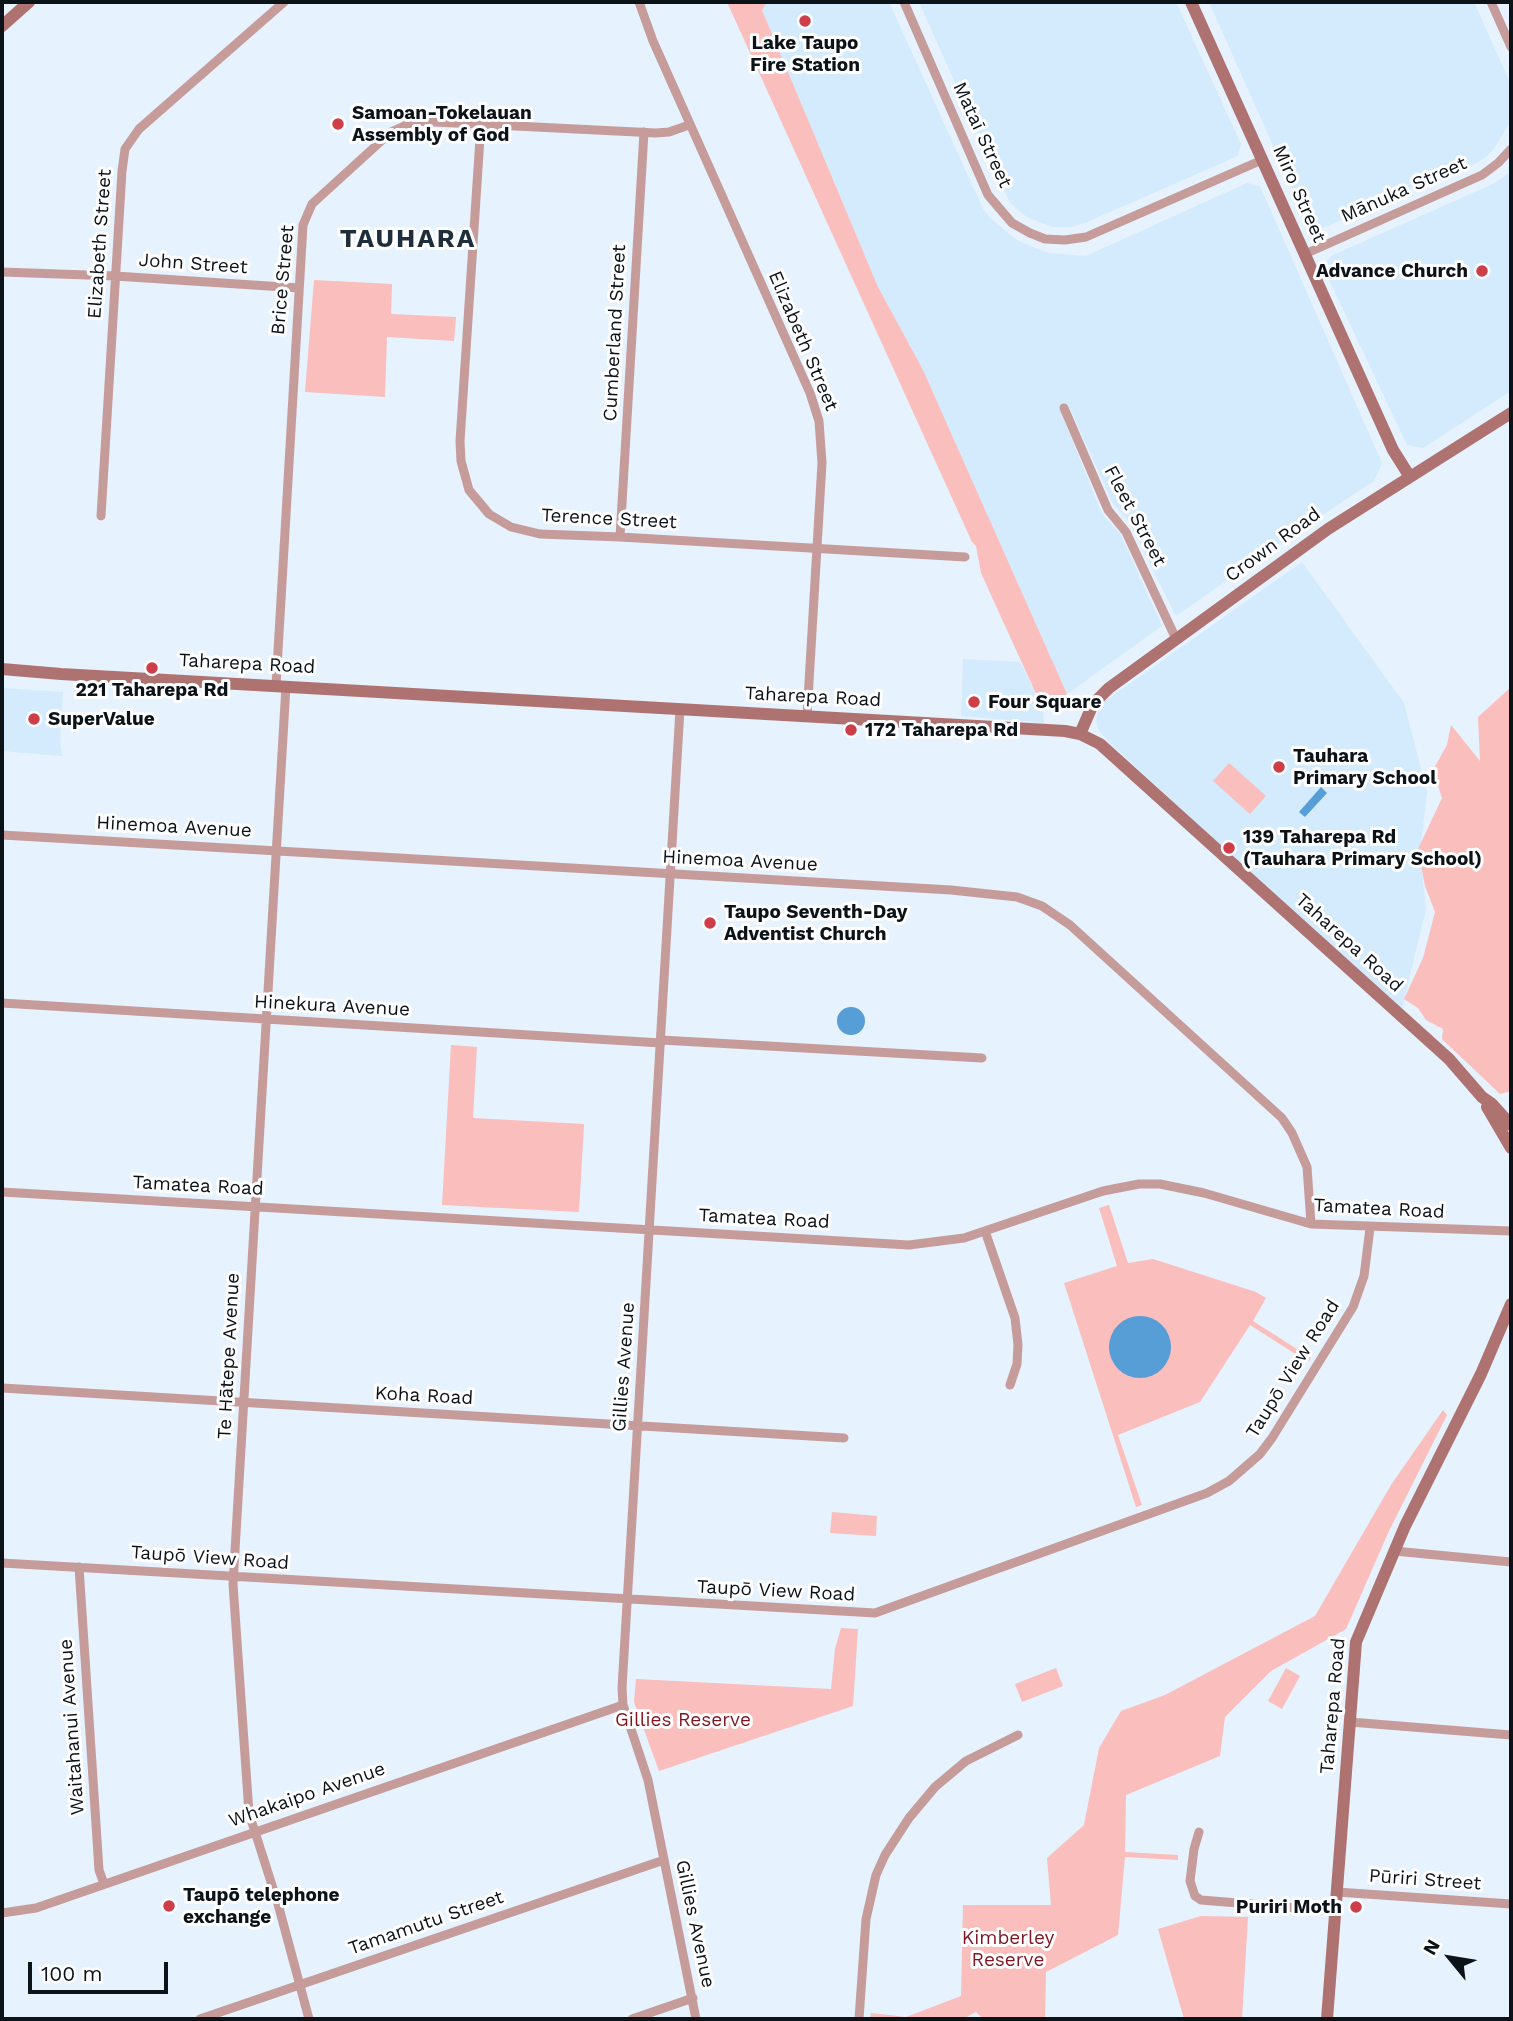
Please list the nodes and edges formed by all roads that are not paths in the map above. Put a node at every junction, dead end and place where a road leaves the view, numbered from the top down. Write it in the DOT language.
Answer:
graph roads {
  1 [pos="29,2"];
  2 [pos="284,2"];
  3 [pos="639,2"];
  4 [pos="904,2"];
  5 [pos="1191,2"];
  6 [pos="1491,2"];
  7 [pos="2,26"];
  8 [pos="1511,47"];
  9 [pos="481,123"];
  10 [pos="689,125"];
  11 [pos="644,132"];
  12 [pos="1511,149"];
  13 [pos="1262,160"];
  14 [pos="1305,254"];
  15 [pos="2,272"];
  16 [pos="115,276"];
  17 [pos="299,288"];
  18 [pos="1064,408"];
  19 [pos="1511,413"];
  20 [pos="1410,477"];
  21 [pos="101,516"];
  22 [pos="620,537"];
  23 [pos="816,548"];
  24 [pos="965,557"];
  25 [pos="1176,639"];
  26 [pos="2,669"];
  27 [pos="281,685"];
  28 [pos="680,709"];
  29 [pos="807,716"];
  30 [pos="1080,734"];
  31 [pos="2,835"];
  32 [pos="277,851"];
  33 [pos="670,874"];
  34 [pos="2,1003"];
  35 [pos="266,1019"];
  36 [pos="661,1041"];
  37 [pos="982,1058"];
  38 [pos="1482,1097"];
  39 [pos="1511,1125"];
  40 [pos="1511,1148"];
  41 [pos="2,1192"];
  42 [pos="256,1206"];
  43 [pos="1311,1224"];
  44 [pos="1370,1228"];
  45 [pos="650,1229"];
  46 [pos="985,1231"];
  47 [pos="1511,1231"];
  48 [pos="1511,1304"];
  49 [pos="1010,1385"];
  50 [pos="2,1388"];
  51 [pos="244,1403"];
  52 [pos="638,1426"];
  53 [pos="844,1438"];
  54 [pos="1394,1551"];
  55 [pos="1511,1562"];
  56 [pos="2,1563"];
  57 [pos="79,1567"];
  58 [pos="233,1577"];
  59 [pos="628,1600"];
  60 [pos="623,1705"];
  61 [pos="1350,1722"];
  62 [pos="1018,1735"];
  63 [pos="1511,1735"];
  64 [pos="254,1832"];
  65 [pos="1199,1832"];
  66 [pos="664,1860"];
  67 [pos="104,1884"];
  68 [pos="1337,1892"];
  69 [pos="1511,1904"];
  70 [pos="1335,1912"];
  71 [pos="2,1913"];
  72 [pos="300,1985"];
  73 [pos="693,1998"];
  74 [pos="200,2019"];
  75 [pos="309,2019"];
  76 [pos="632,2019"];
  77 [pos="696,2019"];
  78 [pos="859,2019"];
  79 [pos="1327,2019"];
  1 -- 7 [label="street"];
  2 -- 16 [label="street, Elizabeth Street"];
  3 -- 10 [label="street, Elizabeth Street"];
  4 -- 13 [label="street, Mataī Street"];
  5 -- 13 [label="street, Miro Street"];
  6 -- 8 [label="street"];
  9 -- 11 [label="street, Brice Street"];
  9 -- 17 [label="street, Brice Street"];
  9 -- 22 [label="street, Terence Street"];
  10 -- 11 [label="street, Brice Street"];
  10 -- 23 [label="street, Elizabeth Street"];
  11 -- 22 [label="street, Cumberland Street"];
  12 -- 14 [label="street, Mānuka Street"];
  13 -- 14 [label="street, Miro Street"];
  14 -- 20 [label="street, Miro Street"];
  15 -- 16 [label="street, John Street"];
  16 -- 17 [label="street, John Street"];
  16 -- 21 [label="street, Elizabeth Street"];
  17 -- 27 [label="street, Brice Street"];
  18 -- 25 [label="street, Fleet Street"];
  19 -- 20 [label="street, Crown Road"];
  20 -- 25 [label="street, Crown Road"];
  22 -- 23 [label="street, Terence Street"];
  23 -- 24 [label="street, Terence Street"];
  23 -- 29 [label="street, Elizabeth Street"];
  25 -- 30 [label="street, Crown Road"];
  26 -- 27 [label="street, Taharepa Road"];
  27 -- 28 [label="street, Taharepa Road"];
  27 -- 32 [label="street, Te Hātepe Avenue"];
  28 -- 29 [label="street, Taharepa Road"];
  28 -- 33 [label="street, Gillies Avenue"];
  29 -- 30 [label="street, Taharepa Road"];
  30 -- 38 [label="street, Taharepa Road"];
  31 -- 32 [label="street, Hinemoa Avenue"];
  32 -- 33 [label="street, Hinemoa Avenue"];
  32 -- 35 [label="street, Te Hātepe Avenue"];
  33 -- 36 [label="street, Gillies Avenue"];
  33 -- 43 [label="street, Hinemoa Avenue"];
  34 -- 35 [label="street, Hinekura Avenue"];
  35 -- 36 [label="street, Hinekura Avenue"];
  35 -- 42 [label="street, Te Hātepe Avenue"];
  36 -- 37 [label="street, Hinekura Avenue"];
  36 -- 45 [label="street, Gillies Avenue"];
  38 -- 39 [label="street, Taharepa Road"];
  38 -- 40 [label="street, Taharepa Road"];
  41 -- 42 [label="street, Tamatea Road"];
  42 -- 45 [label="street, Tamatea Road"];
  42 -- 51 [label="street, Te Hātepe Avenue"];
  43 -- 44 [label="street, Tamatea Road"];
  43 -- 46 [label="street, Tamatea Road"];
  44 -- 47 [label="street, Tamatea Road"];
  44 -- 59 [label="street, Taupō View Road"];
  45 -- 46 [label="street, Tamatea Road"];
  45 -- 52 [label="street, Gillies Avenue"];
  46 -- 49 [label="street"];
  48 -- 54 [label="street, Taharepa Road"];
  50 -- 51 [label="street, Koha Road"];
  51 -- 52 [label="street, Koha Road"];
  51 -- 58 [label="street, Te Hātepe Avenue"];
  52 -- 53 [label="street, Koha Road"];
  52 -- 59 [label="street, Gillies Avenue"];
  54 -- 55 [label="street"];
  54 -- 61 [label="street, Taharepa Road"];
  56 -- 57 [label="street, Taupō View Road"];
  57 -- 58 [label="street, Taupō View Road"];
  57 -- 67 [label="street, Waitahanui Avenue"];
  58 -- 59 [label="street, Taupō View Road"];
  58 -- 64 [label="street, Te Hātepe Avenue"];
  59 -- 60 [label="street, Gillies Avenue"];
  60 -- 64 [label="street, Whakaipo Avenue"];
  60 -- 66 [label="street, Gillies Avenue"];
  61 -- 63 [label="street"];
  61 -- 68 [label="street, Taharepa Road"];
  62 -- 78 [label="street"];
  64 -- 67 [label="street, Whakaipo Avenue"];
  64 -- 72 [label="street, Te Hātepe Avenue"];
  65 -- 70 [label="street"];
  66 -- 72 [label="street, Tamamutu Street"];
  66 -- 73 [label="street, Gillies Avenue"];
  67 -- 71 [label="street, Whakaipo Avenue"];
  68 -- 69 [label="street, Pūriri Street"];
  68 -- 70 [label="street, Taharepa Road"];
  70 -- 79 [label="street, Taharepa Road"];
  72 -- 74 [label="street, Tamamutu Street"];
  72 -- 75 [label="street, Te Hātepe Avenue"];
  73 -- 76 [label="street"];
  73 -- 77 [label="street, Gillies Avenue"];
}
